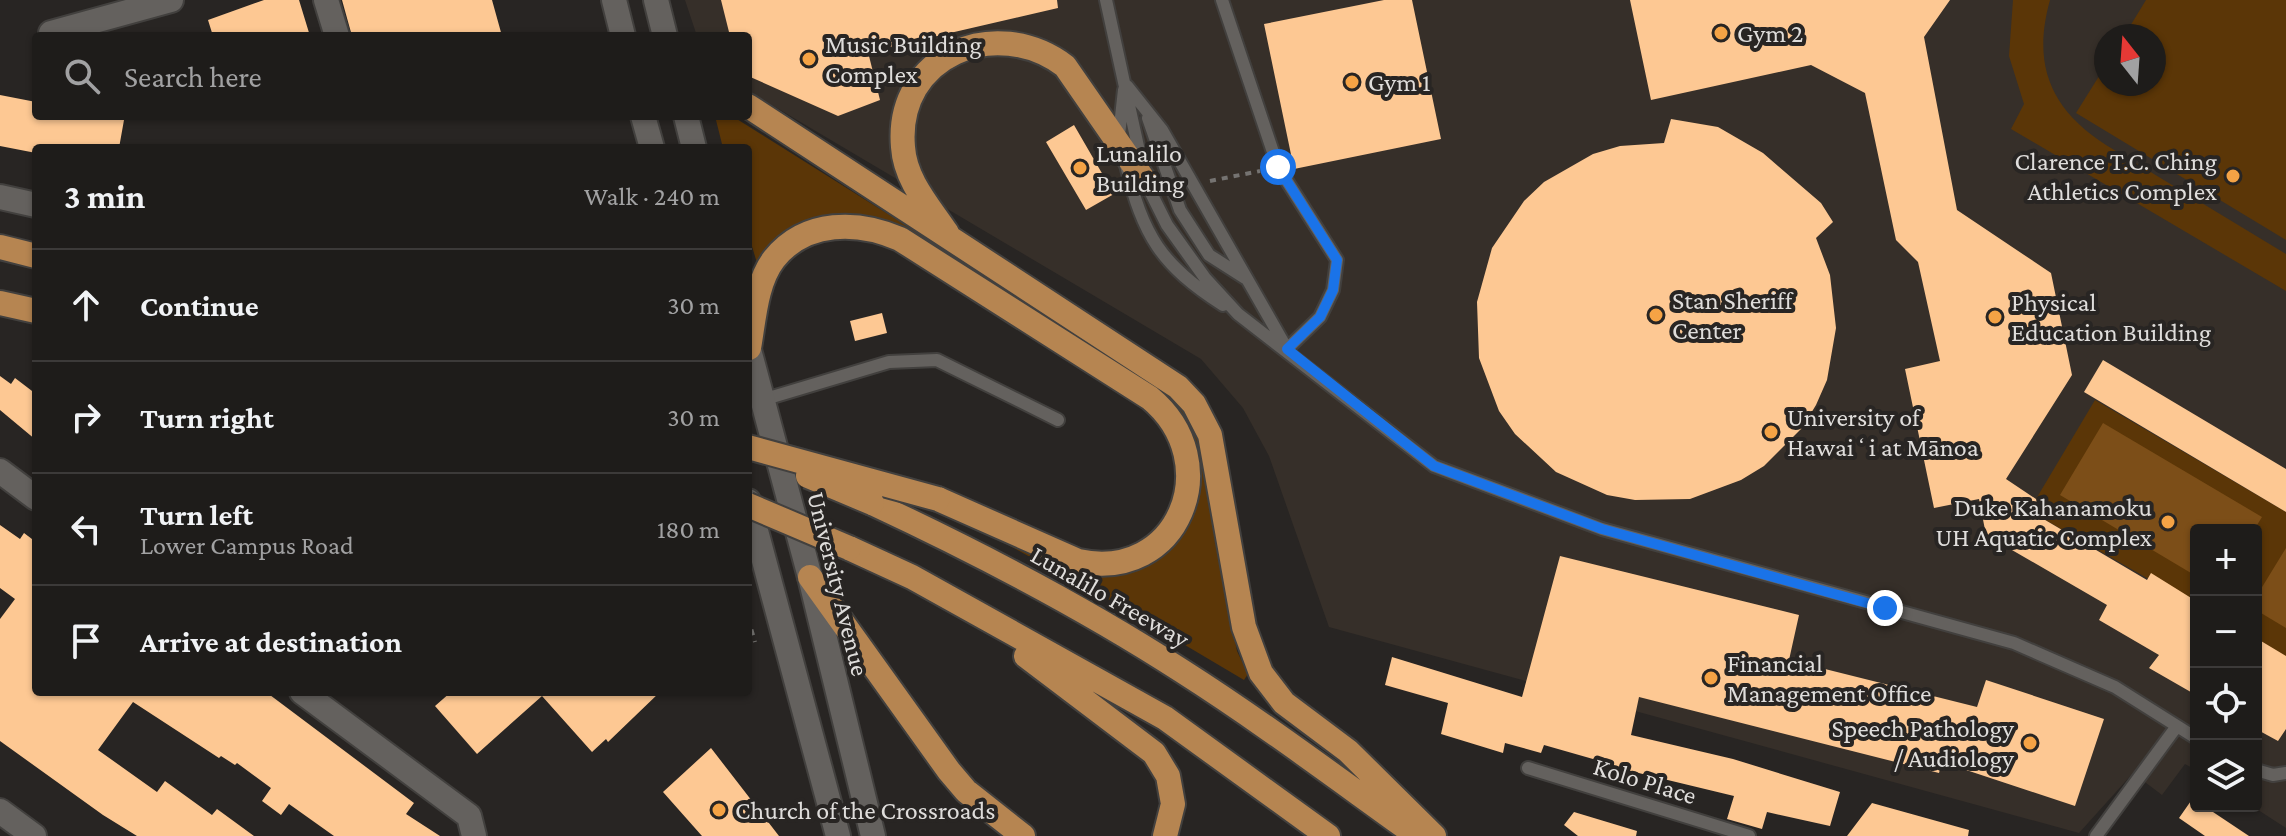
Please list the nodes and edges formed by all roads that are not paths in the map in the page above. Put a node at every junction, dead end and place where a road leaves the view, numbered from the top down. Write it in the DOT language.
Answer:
graph roads {
  1 [pos="171,0"];
  2 [pos="326,0"];
  3 [pos="614,0"];
  4 [pos="656,0"];
  5 [pos="1106,0"];
  6 [pos="1222,0"];
  7 [pos="55,32"];
  8 [pos="336,32"];
  9 [pos="622,32"];
  10 [pos="664,32"];
  11 [pos="1126,83"];
  12 [pos="752,109"];
  13 [pos="1146,109"];
  14 [pos="644,120"];
  15 [pos="687,120"];
  16 [pos="651,144"];
  17 [pos="693,144"];
  18 [pos="1121,144"];
  19 [pos="1146,183"];
  20 [pos="0,197"];
  21 [pos="32,204"];
  22 [pos="956,245"];
  23 [pos="0,247"];
  24 [pos="32,255"];
  25 [pos="1248,280"];
  26 [pos="0,303"];
  27 [pos="32,310"];
  28 [pos="1238,314"];
  29 [pos="752,328"];
  30 [pos="1287,349"];
  31 [pos="752,362"];
  32 [pos="762,400"];
  33 [pos="1058,420"];
  34 [pos="752,451"];
  35 [pos="752,452"];
  36 [pos="0,471"];
  37 [pos="32,495"];
  38 [pos="752,506"];
  39 [pos="752,510"];
  40 [pos="810,577"];
  41 [pos="912,577"];
  42 [pos="307,696"];
  43 [pos="2177,726"];
  44 [pos="2190,734"];
  45 [pos="1528,768"];
  46 [pos="2262,772"];
  47 [pos="2286,773"];
  48 [pos="0,811"];
  49 [pos="34,836"];
  50 [pos="474,836"];
  51 [pos="838,836"];
  52 [pos="873,836"];
  53 [pos="1023,836"];
  54 [pos="1165,836"];
  55 [pos="1328,836"];
  56 [pos="1418,836"];
  57 [pos="1434,836"];
  58 [pos="1749,836"];
  59 [pos="2096,836"];
  1 -- 7 [label="main road"];
  2 -- 8 [label="main road"];
  3 -- 9 [label="main road"];
  4 -- 10 [label="main road"];
  5 -- 11 [label="lane"];
  6 -- 30 [label="lane"];
  11 -- 13 [label="lane"];
  11 -- 18 [label="lane"];
  11 -- 19 [label="lane"];
  12 -- 22 [label="highway"];
  13 -- 25 [label="lane"];
  13 -- 25 [label="lane"];
  14 -- 16 [label="main road"];
  15 -- 17 [label="main road"];
  18 -- 19 [label="highway"];
  18 -- 22 [label="highway"];
  18 -- 28 [label="lane"];
  19 -- 28 [label="lane"];
  20 -- 21 [label="main road"];
  22 -- 57 [label="highway"];
  23 -- 24 [label="highway"];
  25 -- 30 [label="lane"];
  26 -- 27 [label="highway"];
  28 -- 30 [label="lane"];
  29 -- 34 [label="highway, bridge"];
  30 -- 43 [label="lane"];
  31 -- 32 [label="main road, University Avenue"];
  32 -- 33 [label="lane"];
  32 -- 40 [label="main road, University Avenue"];
  35 -- 56 [label="highway, Lunalilo Freeway, bridge"];
  36 -- 37 [label="main road"];
  38 -- 41 [label="highway, bridge"];
  39 -- 51 [label="main road"];
  40 -- 52 [label="main road, University Avenue"];
  40 -- 53 [label="highway"];
  41 -- 54 [label="highway"];
  41 -- 55 [label="highway"];
  42 -- 50 [label="main road"];
  43 -- 44 [label="lane"];
  43 -- 59 [label="lane"];
  45 -- 58 [label="lane, Kolo Place"];
  46 -- 47 [label="lane"];
  48 -- 49 [label="main road"];
}
